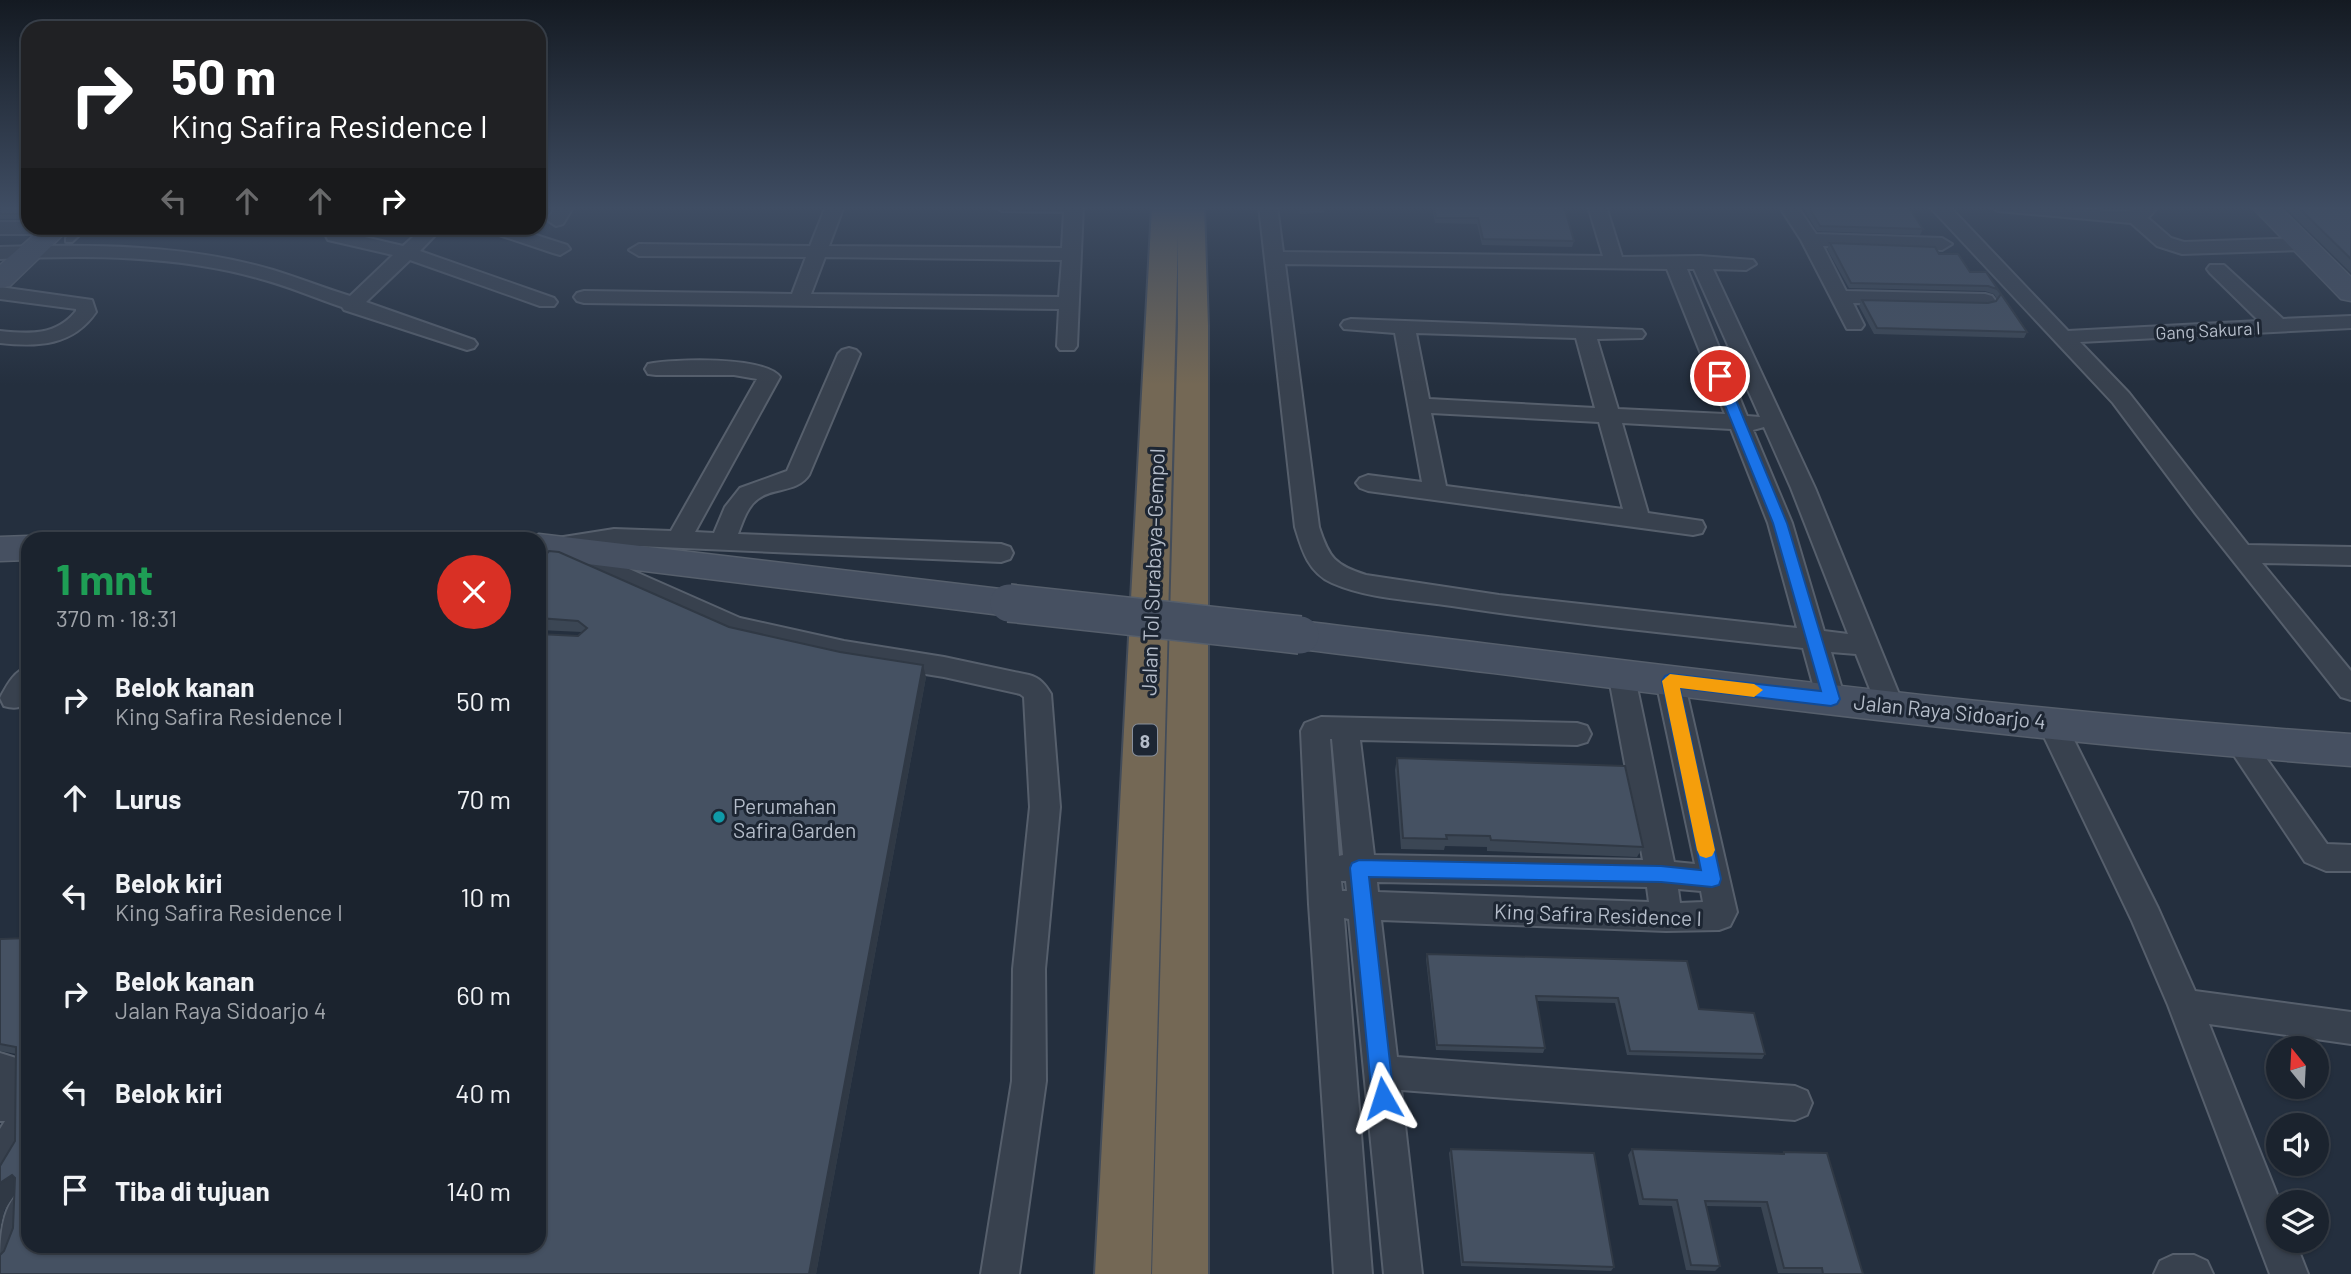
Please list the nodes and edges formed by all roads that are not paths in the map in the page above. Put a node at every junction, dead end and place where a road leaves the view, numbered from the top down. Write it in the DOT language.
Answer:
graph roads {
  1 [pos="12,265"];
  2 [pos="221,265"];
  3 [pos="394,265"];
  4 [pos="443,265"];
  5 [pos="813,265"];
  6 [pos="1071,265"];
  7 [pos="1163,265"];
  8 [pos="1192,265"];
  9 [pos="1274,265"];
  10 [pos="1675,265"];
  11 [pos="1702,265"];
  12 [pos="1823,265"];
  13 [pos="1995,265"];
  14 [pos="2319,265"];
  15 [pos="2217,269"];
  16 [pos="0,280"];
  17 [pos="0,293"];
  18 [pos="2351,293"];
  19 [pos="583,297"];
  20 [pos="1838,297"];
  21 [pos="799,300"];
  22 [pos="1985,300"];
  23 [pos="547,302"];
  24 [pos="1069,303"];
  25 [pos="351,306"];
  26 [pos="2351,322"];
  27 [pos="1351,324"];
  28 [pos="1854,325"];
  29 [pos="1404,326"];
  30 [pos="2278,326"];
  31 [pos="1585,333"];
  32 [pos="1635,334"];
  33 [pos="0,337"];
  34 [pos="2064,337"];
  35 [pos="467,344"];
  36 [pos="1067,346"];
  37 [pos="849,354"];
  38 [pos="656,369"];
  39 [pos="1418,405"];
  40 [pos="1607,415"];
  41 [pos="1738,422"];
  42 [pos="1772,424"];
  43 [pos="1368,483"];
  44 [pos="1434,492"];
  45 [pos="1638,519"];
  46 [pos="1693,527"];
  47 [pos="679,539"];
  48 [pos="723,541"];
  49 [pos="21,548"];
  50 [pos="0,549"];
  51 [pos="548,550"];
  52 [pos="1001,552"];
  53 [pos="2241,554"];
  54 [pos="2351,556"];
  55 [pos="1813,640"];
  56 [pos="1868,646"];
  57 [pos="1621,673"];
  58 [pos="1670,681"];
  59 [pos="2351,690"];
  60 [pos="1831,699"];
  61 [pos="1889,704"];
  62 [pos="2051,722"];
  63 [pos="1345,730"];
  64 [pos="1577,734"];
  65 [pos="2239,742"];
  66 [pos="2351,750"];
  67 [pos="2351,858"];
  68 [pos="1322,867"];
  69 [pos="1359,868"];
  70 [pos="1661,874"];
  71 [pos="1712,879"];
  72 [pos="1325,904"];
  73 [pos="1362,905"];
  74 [pos="1666,917"];
  75 [pos="2185,1005"];
  76 [pos="2351,1028"];
  77 [pos="0,1070"];
  78 [pos="1380,1072"];
  79 [pos="21,1075"];
  80 [pos="1795,1102"];
  81 [pos="0,1104"];
  82 [pos="21,1104"];
  83 [pos="21,1128"];
  84 [pos="0,1163"];
  85 [pos="21,1216"];
  86 [pos="0,1253"];
  87 [pos="1000,1274"];
  88 [pos="1123,1274"];
  89 [pos="1180,1274"];
  90 [pos="1353,1274"];
  91 [pos="1403,1274"];
  92 [pos="2173,1274"];
  93 [pos="2194,1274"];
  94 [pos="2289,1274"];
  1 -- 16 [label="street"];
  2 -- 25 [label="street"];
  3 -- 25 [label="street"];
  4 -- 23 [label="street"];
  5 -- 21 [label="street"];
  6 -- 24 [label="street"];
  7 -- 88 [label="highway, Jalan Tol Surabaya–Gempol / 8"];
  8 -- 89 [label="highway, Jalan Tol Surabaya–Gempol / 8"];
  9 -- 55 [label="street"];
  10 -- 41 [label="street"];
  11 -- 42 [label="street"];
  12 -- 20 [label="street"];
  13 -- 34 [label="street"];
  14 -- 18 [label="street"];
  15 -- 30 [label="street"];
  17 -- 33 [label="street"];
  19 -- 21 [label="street"];
  20 -- 22 [label="street"];
  20 -- 28 [label="street"];
  21 -- 24 [label="street"];
  24 -- 36 [label="street"];
  25 -- 35 [label="street"];
  26 -- 30 [label="street, Gang Sakura I"];
  27 -- 29 [label="street"];
  29 -- 31 [label="street"];
  29 -- 39 [label="street"];
  30 -- 34 [label="street, Gang Sakura I"];
  31 -- 32 [label="street"];
  31 -- 40 [label="street"];
  34 -- 53 [label="street"];
  37 -- 48 [label="street"];
  38 -- 47 [label="street"];
  39 -- 40 [label="street"];
  39 -- 44 [label="street"];
  40 -- 41 [label="street"];
  40 -- 45 [label="street"];
  41 -- 42 [label="street"];
  41 -- 55 [label="street"];
  42 -- 56 [label="street"];
  43 -- 44 [label="street"];
  44 -- 45 [label="street"];
  45 -- 46 [label="street"];
  47 -- 48 [label="street"];
  47 -- 51 [label="street"];
  48 -- 52 [label="street"];
  49 -- 50 [label="street"];
  51 -- 57 [label="street, Jalan Raya Sidoarjo 4, bridge"];
  51 -- 87 [label="street"];
  53 -- 54 [label="street"];
  53 -- 59 [label="street"];
  55 -- 56 [label="street"];
  55 -- 60 [label="street"];
  56 -- 61 [label="street"];
  57 -- 58 [label="street, Jalan Raya Sidoarjo 4"];
  57 -- 70 [label="street"];
  58 -- 60 [label="street, Jalan Raya Sidoarjo 4"];
  58 -- 71 [label="street, King Safira Residence I"];
  60 -- 61 [label="street, Jalan Raya Sidoarjo 4"];
  61 -- 62 [label="street, Jalan Raya Sidoarjo 4"];
  62 -- 65 [label="street, Jalan Raya Sidoarjo 4"];
  62 -- 75 [label="street"];
  63 -- 64 [label="street"];
  63 -- 68 [label="street"];
  63 -- 69 [label="street"];
  65 -- 66 [label="street, Jalan Raya Sidoarjo 4"];
  65 -- 67 [label="street"];
  68 -- 69 [label="street, King Safira Residence I"];
  68 -- 72 [label="street"];
  69 -- 70 [label="street, King Safira Residence I"];
  69 -- 73 [label="street"];
  70 -- 71 [label="street, King Safira Residence I"];
  70 -- 74 [label="street"];
  71 -- 74 [label="street, King Safira Residence I"];
  72 -- 73 [label="street, King Safira Residence I"];
  72 -- 90 [label="street"];
  73 -- 74 [label="street, King Safira Residence I"];
  73 -- 78 [label="street"];
  75 -- 76 [label="street"];
  75 -- 94 [label="street"];
  77 -- 79 [label="street"];
  78 -- 80 [label="street"];
  78 -- 91 [label="street"];
  81 -- 82 [label="street"];
  83 -- 84 [label="street"];
  85 -- 86 [label="street"];
  92 -- 93 [label="street"];
}
